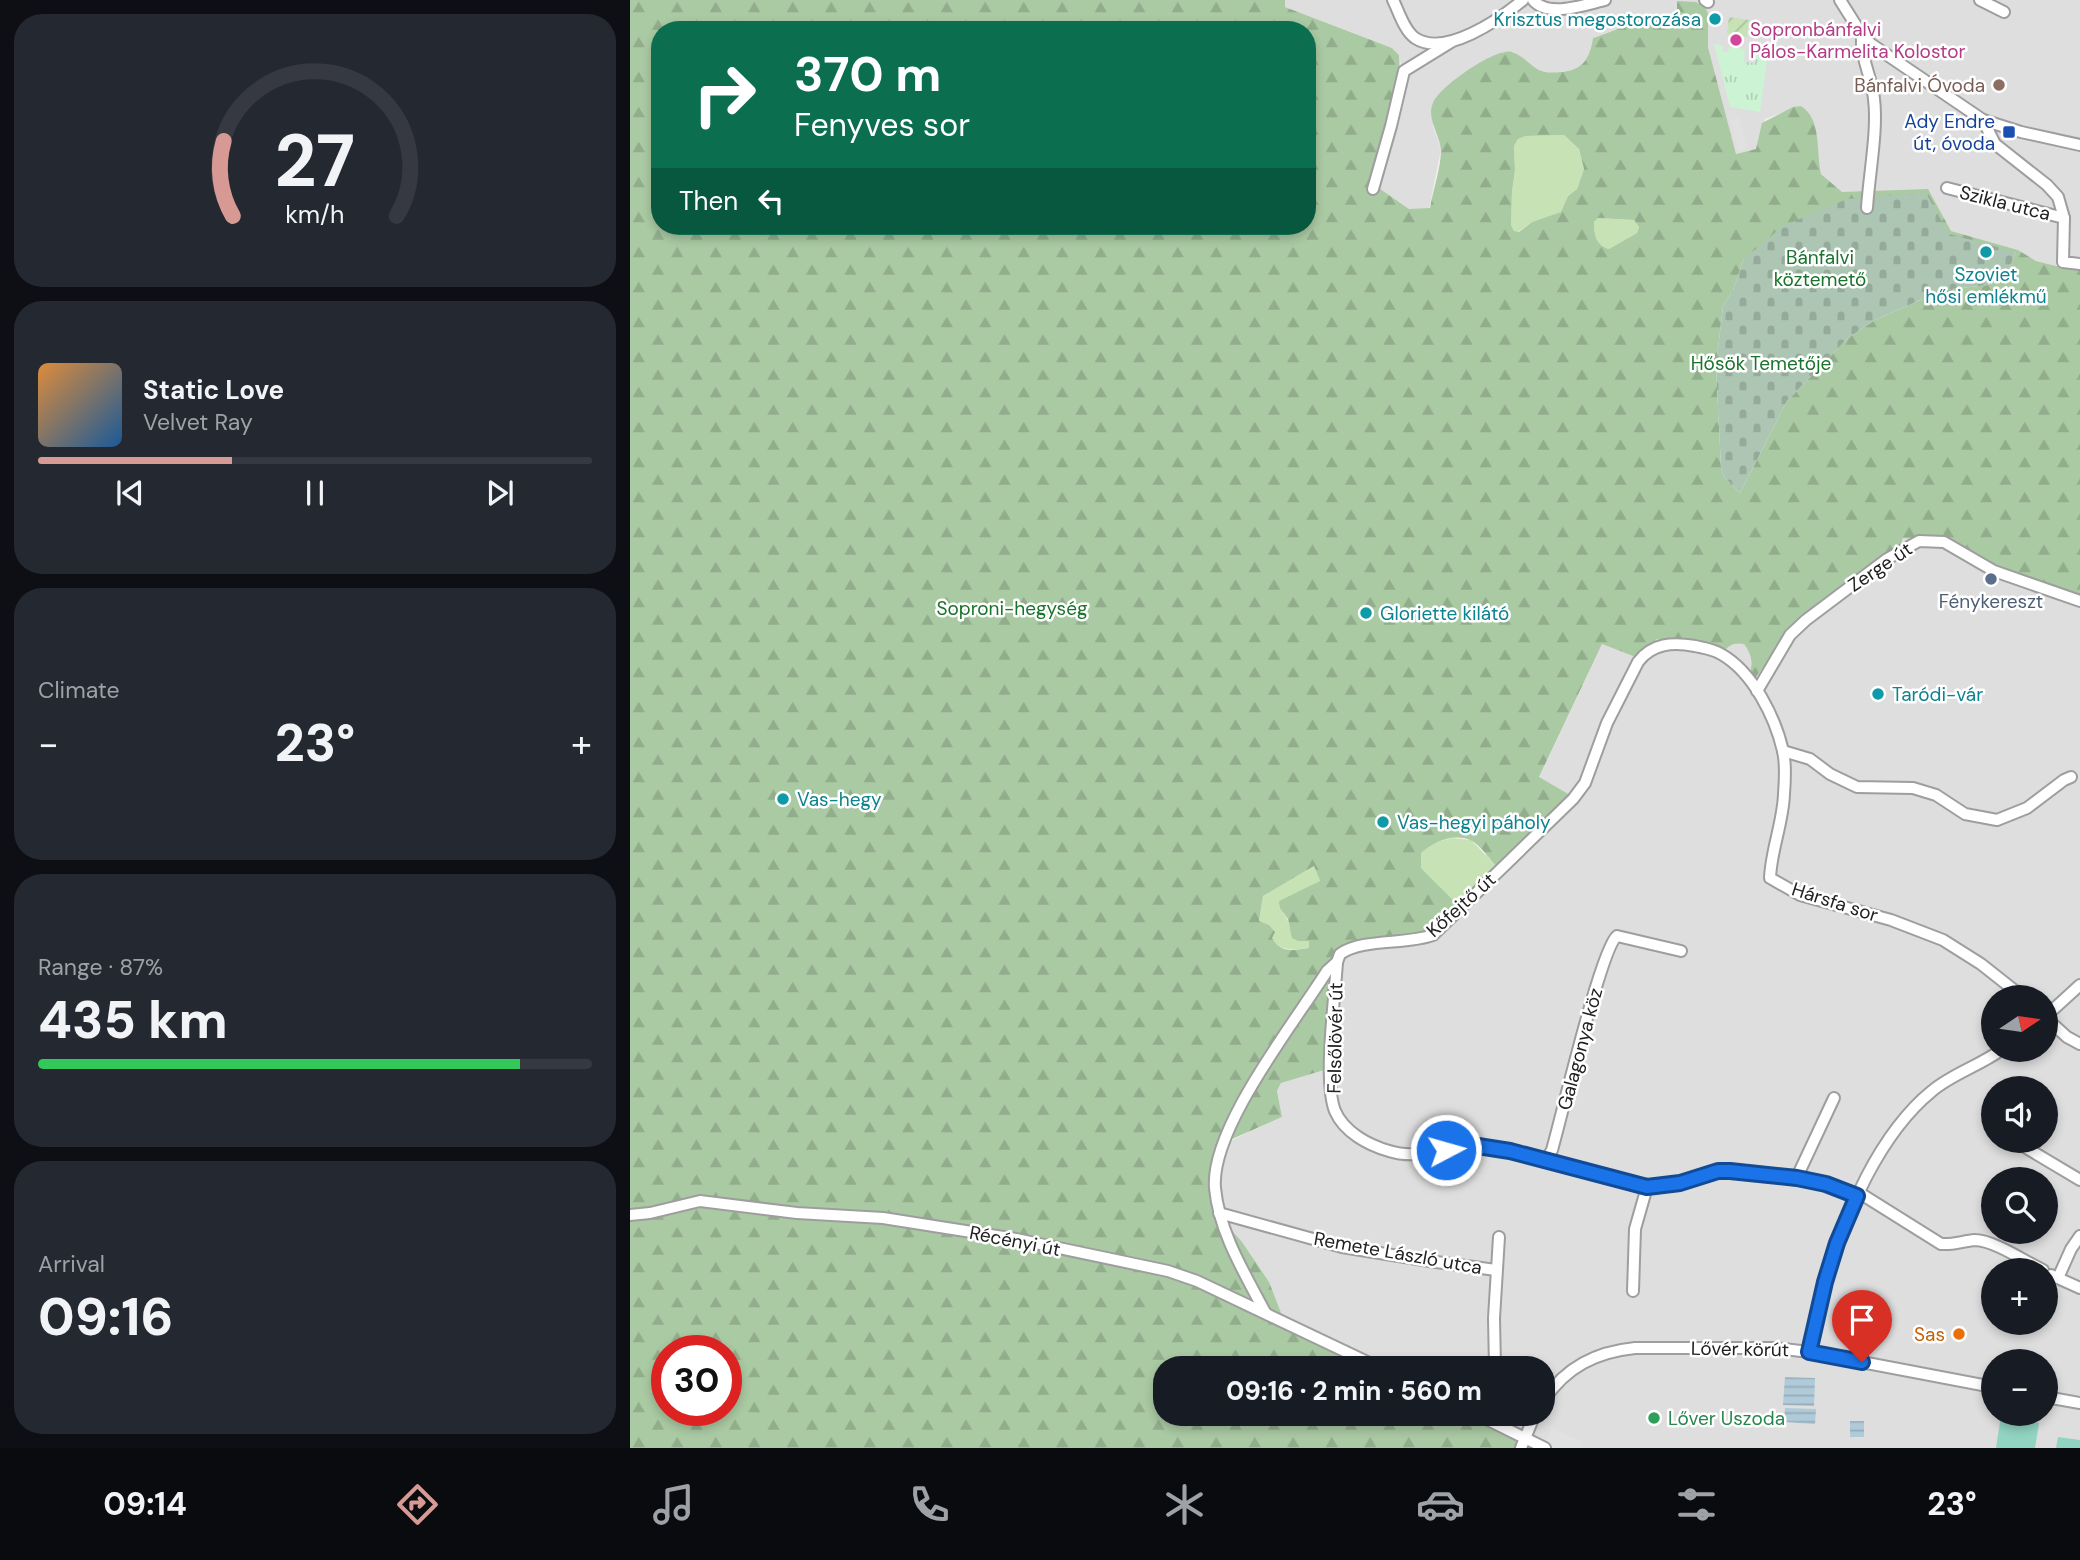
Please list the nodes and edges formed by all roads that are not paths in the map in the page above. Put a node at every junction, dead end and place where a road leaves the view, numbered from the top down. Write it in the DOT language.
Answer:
graph roads {
  1 [pos="1393,0"];
  2 [pos="1523,0"];
  3 [pos="1533,0"];
  4 [pos="1605,0"];
  5 [pos="1840,0"];
  6 [pos="1980,0"];
  7 [pos="2004,12"];
  8 [pos="1862,35"];
  9 [pos="1451,42"];
  10 [pos="1983,120"];
  11 [pos="2080,145"];
  12 [pos="1947,188"];
  13 [pos="1373,189"];
  14 [pos="1867,208"];
  15 [pos="2064,218"];
  16 [pos="2080,264"];
  17 [pos="2080,601"];
  18 [pos="1734,664"];
  19 [pos="1757,691"];
  20 [pos="1783,751"];
  21 [pos="2071,777"];
  22 [pos="1681,951"];
  23 [pos="1337,962"];
  24 [pos="2008,985"];
  25 [pos="2080,985"];
  26 [pos="2058,1006"];
  27 [pos="2058,1028"];
  28 [pos="2080,1044"];
  29 [pos="1983,1062"];
  30 [pos="1834,1098"];
  31 [pos="2035,1153"];
  32 [pos="1546,1160"];
  33 [pos="1797,1178"];
  34 [pos="2080,1180"];
  35 [pos="1647,1187"];
  36 [pos="1858,1194"];
  37 [pos="1220,1213"];
  38 [pos="630,1215"];
  39 [pos="1499,1237"];
  40 [pos="2080,1237"];
  41 [pos="2018,1258"];
  42 [pos="1496,1270"];
  43 [pos="2058,1278"];
  44 [pos="2080,1288"];
  45 [pos="1633,1291"];
  46 [pos="1265,1312"];
  47 [pos="1809,1352"];
  48 [pos="1355,1356"];
  49 [pos="1495,1356"];
  50 [pos="1981,1385"];
  51 [pos="1555,1386"];
  52 [pos="2058,1399"];
  53 [pos="2080,1403"];
  54 [pos="1506,1426"];
  55 [pos="1526,1442"];
  56 [pos="1545,1448"];
  1 -- 9 [label="street"];
  2 -- 9 [label="street"];
  3 -- 4 [label="street"];
  5 -- 8 [label="street"];
  6 -- 7 [label="street"];
  8 -- 10 [label="street"];
  8 -- 14 [label="street"];
  9 -- 13 [label="street"];
  10 -- 11 [label="street"];
  10 -- 15 [label="street, Szikla utca"];
  12 -- 15 [label="street, Szikla utca"];
  15 -- 16 [label="street, Szikla utca"];
  17 -- 19 [label="street, Zerge út"];
  18 -- 19 [label="street, Hársfa sor"];
  18 -- 23 [label="street, Kőfejtő út"];
  19 -- 20 [label="street, Hársfa sor"];
  20 -- 21 [label="street"];
  20 -- 24 [label="street, Hársfa sor"];
  22 -- 32 [label="street, Galagonya köz"];
  23 -- 32 [label="street, Felsőlövér út"];
  23 -- 37 [label="street, Kőfejtő út"];
  25 -- 26 [label="street"];
  27 -- 28 [label="street"];
  29 -- 36 [label="street"];
  30 -- 33 [label="street"];
  31 -- 34 [label="street"];
  32 -- 35 [label="street, Felsőlövér út"];
  33 -- 35 [label="street, Felsőlövér út"];
  33 -- 36 [label="street, Felsőlövér út"];
  35 -- 45 [label="street"];
  36 -- 41 [label="street, Felsőlövér út"];
  36 -- 47 [label="street"];
  37 -- 42 [label="street, Remete László utca"];
  37 -- 46 [label="street, Kőfejtő út"];
  38 -- 46 [label="street, Récényi út"];
  39 -- 42 [label="street"];
  40 -- 43 [label="street"];
  42 -- 49 [label="street"];
  43 -- 44 [label="street, Felsőlövér út"];
  46 -- 48 [label="street, Récényi út"];
  47 -- 50 [label="street, Lővér körút"];
  47 -- 51 [label="street, Lővér körút"];
  52 -- 53 [label="street"];
  54 -- 55 [label="street"];
  55 -- 56 [label="street"];
}
